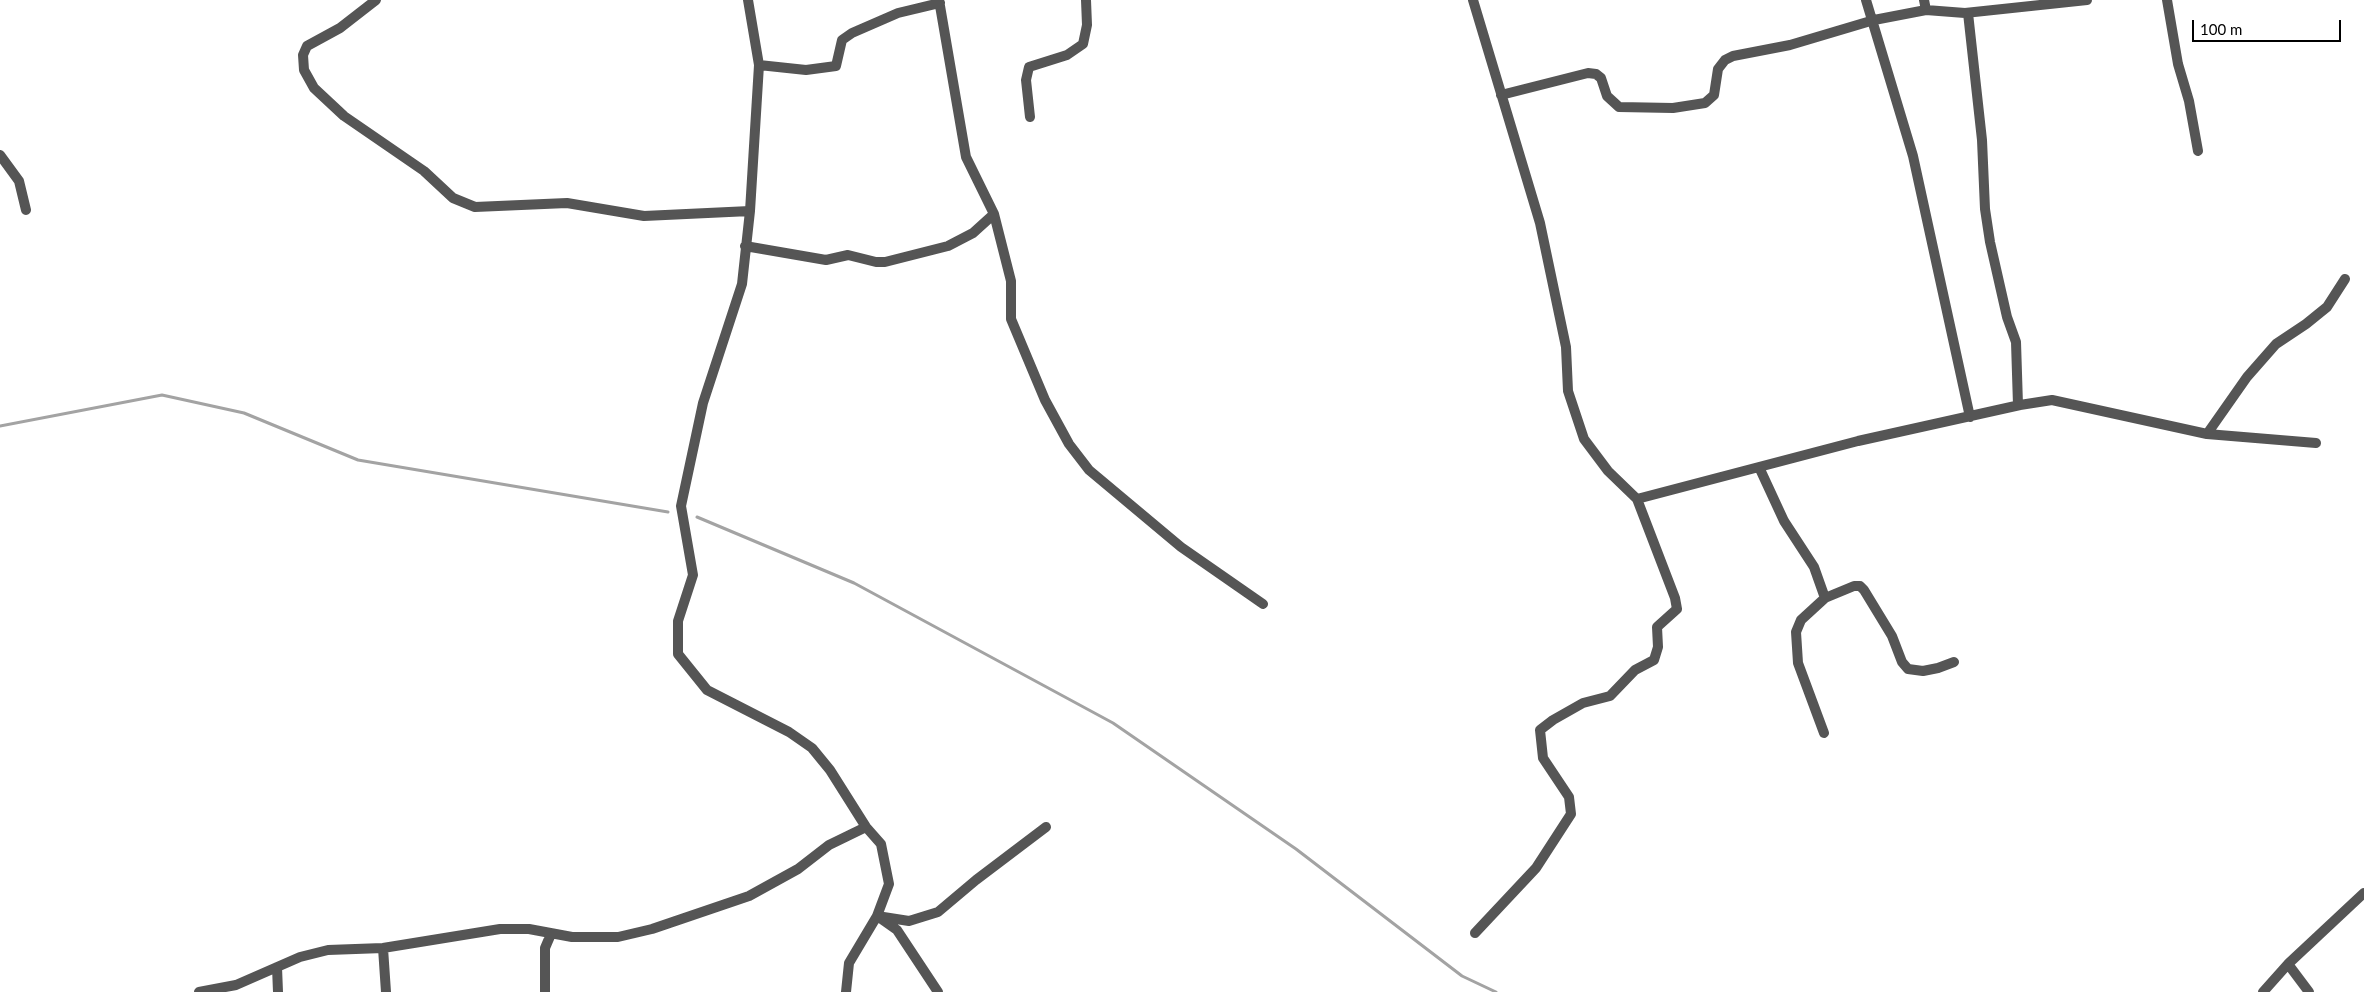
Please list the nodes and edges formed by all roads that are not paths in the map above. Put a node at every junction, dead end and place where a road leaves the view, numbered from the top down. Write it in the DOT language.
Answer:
graph roads {
  1 [pos="376,0"];
  2 [pos="748,0"];
  3 [pos="1086,0"];
  4 [pos="1473,0"];
  5 [pos="1866,0"];
  6 [pos="2087,0"];
  7 [pos="2167,0"];
  8 [pos="940,1"];
  9 [pos="1925,5"];
  10 [pos="1968,14"];
  11 [pos="1874,20"];
  12 [pos="759,65"];
  13 [pos="1501,94"];
  14 [pos="1030,117"];
  15 [pos="2198,151"];
  16 [pos="0,156"];
  17 [pos="26,210"];
  18 [pos="750,211"];
  19 [pos="994,214"];
  20 [pos="745,246"];
  21 [pos="2345,279"];
  22 [pos="2018,405"];
  23 [pos="1970,417"];
  24 [pos="2207,434"];
  25 [pos="2316,443"];
  26 [pos="1759,467"];
  27 [pos="1637,499"];
  28 [pos="1825,598"];
  29 [pos="1263,604"];
  30 [pos="1954,662"];
  31 [pos="1824,733"];
  32 [pos="866,827"];
  33 [pos="1046,827"];
  34 [pos="2364,893"];
  35 [pos="878,916"];
  36 [pos="1475,933"];
  37 [pos="551,934"];
  38 [pos="383,948"];
  39 [pos="2288,964"];
  40 [pos="277,967"];
  41 [pos="199,992"];
  42 [pos="278,992"];
  43 [pos="386,992"];
  44 [pos="545,992"];
  45 [pos="846,992"];
  46 [pos="938,992"];
  47 [pos="2263,992"];
  48 [pos="2309,992"];
  1 -- 18 [label="street"];
  2 -- 12 [label="street"];
  3 -- 14 [label="street"];
  4 -- 13 [label="street"];
  5 -- 11 [label="street"];
  6 -- 10 [label="street"];
  7 -- 15 [label="street"];
  8 -- 12 [label="street"];
  8 -- 19 [label="street"];
  9 -- 10 [label="street"];
  9 -- 11 [label="street"];
  10 -- 22 [label="street"];
  11 -- 13 [label="street"];
  11 -- 23 [label="street"];
  12 -- 18 [label="street"];
  13 -- 27 [label="street"];
  16 -- 17 [label="street"];
  18 -- 20 [label="street"];
  19 -- 20 [label="street"];
  19 -- 29 [label="street"];
  20 -- 32 [label="street"];
  21 -- 24 [label="street"];
  22 -- 23 [label="street"];
  22 -- 24 [label="street"];
  23 -- 26 [label="street"];
  24 -- 25 [label="street"];
  26 -- 27 [label="street"];
  26 -- 28 [label="street"];
  27 -- 36 [label="street"];
  28 -- 30 [label="street"];
  28 -- 31 [label="street"];
  32 -- 35 [label="street"];
  32 -- 37 [label="street"];
  33 -- 35 [label="street"];
  34 -- 39 [label="street"];
  35 -- 45 [label="street"];
  35 -- 46 [label="street"];
  37 -- 38 [label="street"];
  37 -- 44 [label="street"];
  38 -- 40 [label="street"];
  38 -- 43 [label="street"];
  39 -- 47 [label="street"];
  39 -- 48 [label="street"];
  40 -- 41 [label="street"];
  40 -- 42 [label="street"];
}
